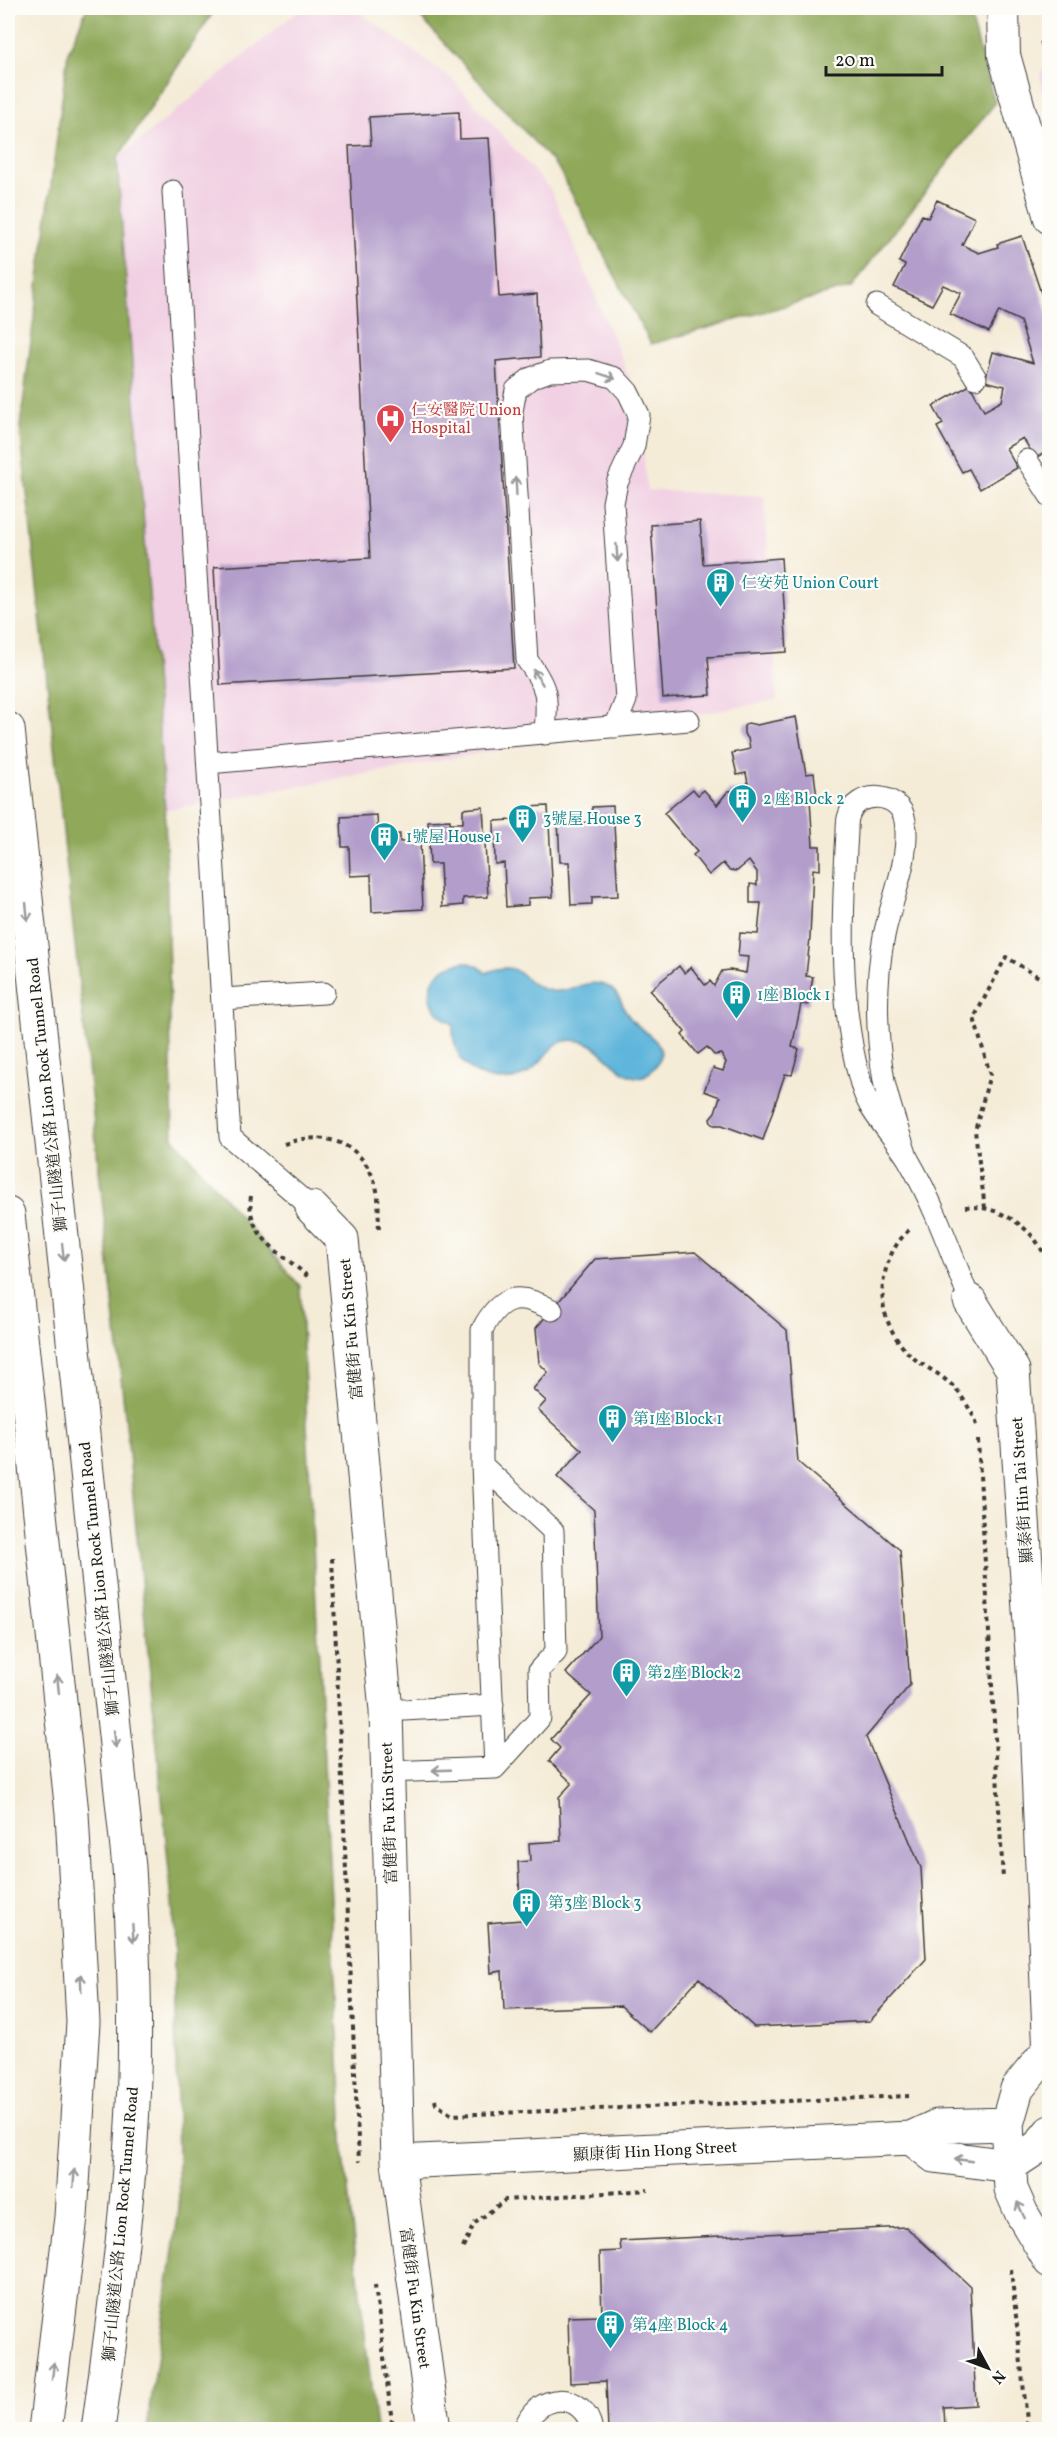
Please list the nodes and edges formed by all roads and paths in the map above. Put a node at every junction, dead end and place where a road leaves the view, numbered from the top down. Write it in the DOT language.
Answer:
graph roads {
  1 [pos="1003,8"];
  2 [pos="173,191"];
  3 [pos="1050,218"];
  4 [pos="877,305"];
  5 [pos="976,378"];
  6 [pos="1027,460"];
  7 [pos="1050,496"];
  8 [pos="689,720"];
  9 [pos="615,727"];
  10 [pos="8,729"];
  11 [pos="545,734"];
  12 [pos="208,763"];
  13 [pos="1050,984"];
  14 [pos="324,993"];
  15 [pos="222,999"];
  16 [pos="907,1157"];
  17 [pos="312,1208"];
  18 [pos="985,1208"];
  19 [pos="936,1213"];
  20 [pos="8,1214"];
  21 [pos="1050,1272"];
  22 [pos="970,1300"];
  23 [pos="552,1310"];
  24 [pos="482,1465"];
  25 [pos="1042,1700"];
  26 [pos="493,1705"];
  27 [pos="386,1711"];
  28 [pos="1043,1755"];
  29 [pos="495,1768"];
  30 [pos="387,1772"];
  31 [pos="1004,1887"];
  32 [pos="1049,2054"];
  33 [pos="913,2096"];
  34 [pos="436,2104"];
  35 [pos="1007,2124"];
  36 [pos="1050,2132"];
  37 [pos="911,2138"];
  38 [pos="398,2162"];
  39 [pos="1010,2166"];
  40 [pos="660,2189"];
  41 [pos="463,2248"];
  42 [pos="1007,2260"];
  43 [pos="1050,2261"];
  44 [pos="45,2430"];
  45 [pos="98,2430"];
  46 [pos="434,2430"];
  47 [pos="524,2430"];
  48 [pos="592,2430"];
  49 [pos="1028,2430"];
  1 -- 3 [label="street"];
  2 -- 12 [label="lane"];
  4 -- 5 [label="lane"];
  6 -- 7 [label="lane"];
  8 -- 9 [label="lane"];
  9 -- 11 [label="lane"];
  11 -- 9 [label="lane, one-way"];
  10 -- 45 [label="main road, 獅子山隧道公路 Lion Rock Tunnel Road, one-way"];
  11 -- 12 [label="lane"];
  12 -- 15 [label="lane"];
  13 -- 18 [label="path"];
  14 -- 15 [label="lane"];
  15 -- 17 [label="lane"];
  16 -- 16 [label="lane"];
  16 -- 19 [label="lane"];
  17 -- 27 [label="main road, 富健街 Fu Kin Street"];
  18 -- 19 [label="path"];
  18 -- 21 [label="path"];
  19 -- 22 [label="lane"];
  19 -- 31 [label="path"];
  44 -- 20 [label="main road, one-way"];
  22 -- 25 [label="main road, 顯泰街 Hin Tai Street"];
  23 -- 24 [label="lane"];
  24 -- 26 [label="lane"];
  24 -- 29 [label="lane"];
  25 -- 28 [label="main road, 顯泰街 Hin Tai Street"];
  26 -- 27 [label="lane"];
  26 -- 29 [label="lane"];
  27 -- 30 [label="main road, 富健街 Fu Kin Street"];
  28 -- 32 [label="main road, 顯泰街 Hin Tai Street"];
  29 -- 30 [label="lane, one-way"];
  30 -- 38 [label="main road, 富健街 Fu Kin Street"];
  32 -- 35 [label="main road, 顯泰街 Hin Tai Street"];
  33 -- 34 [label="path"];
  35 -- 37 [label="main road, 顯康街 Hin Hong Street"];
  35 -- 39 [label="main road, 顯泰街 Hin Tai Street"];
  36 -- 39 [label="main road"];
  37 -- 38 [label="main road, 顯康街 Hin Hong Street"];
  39 -- 37 [label="main road, one-way"];
  38 -- 46 [label="main road, 富健街 Fu Kin Street"];
  43 -- 39 [label="main road, 顯泰街 Hin Tai Street, one-way"];
  40 -- 41 [label="path"];
  42 -- 49 [label="path"];
  47 -- 48 [label="lane"];
}
